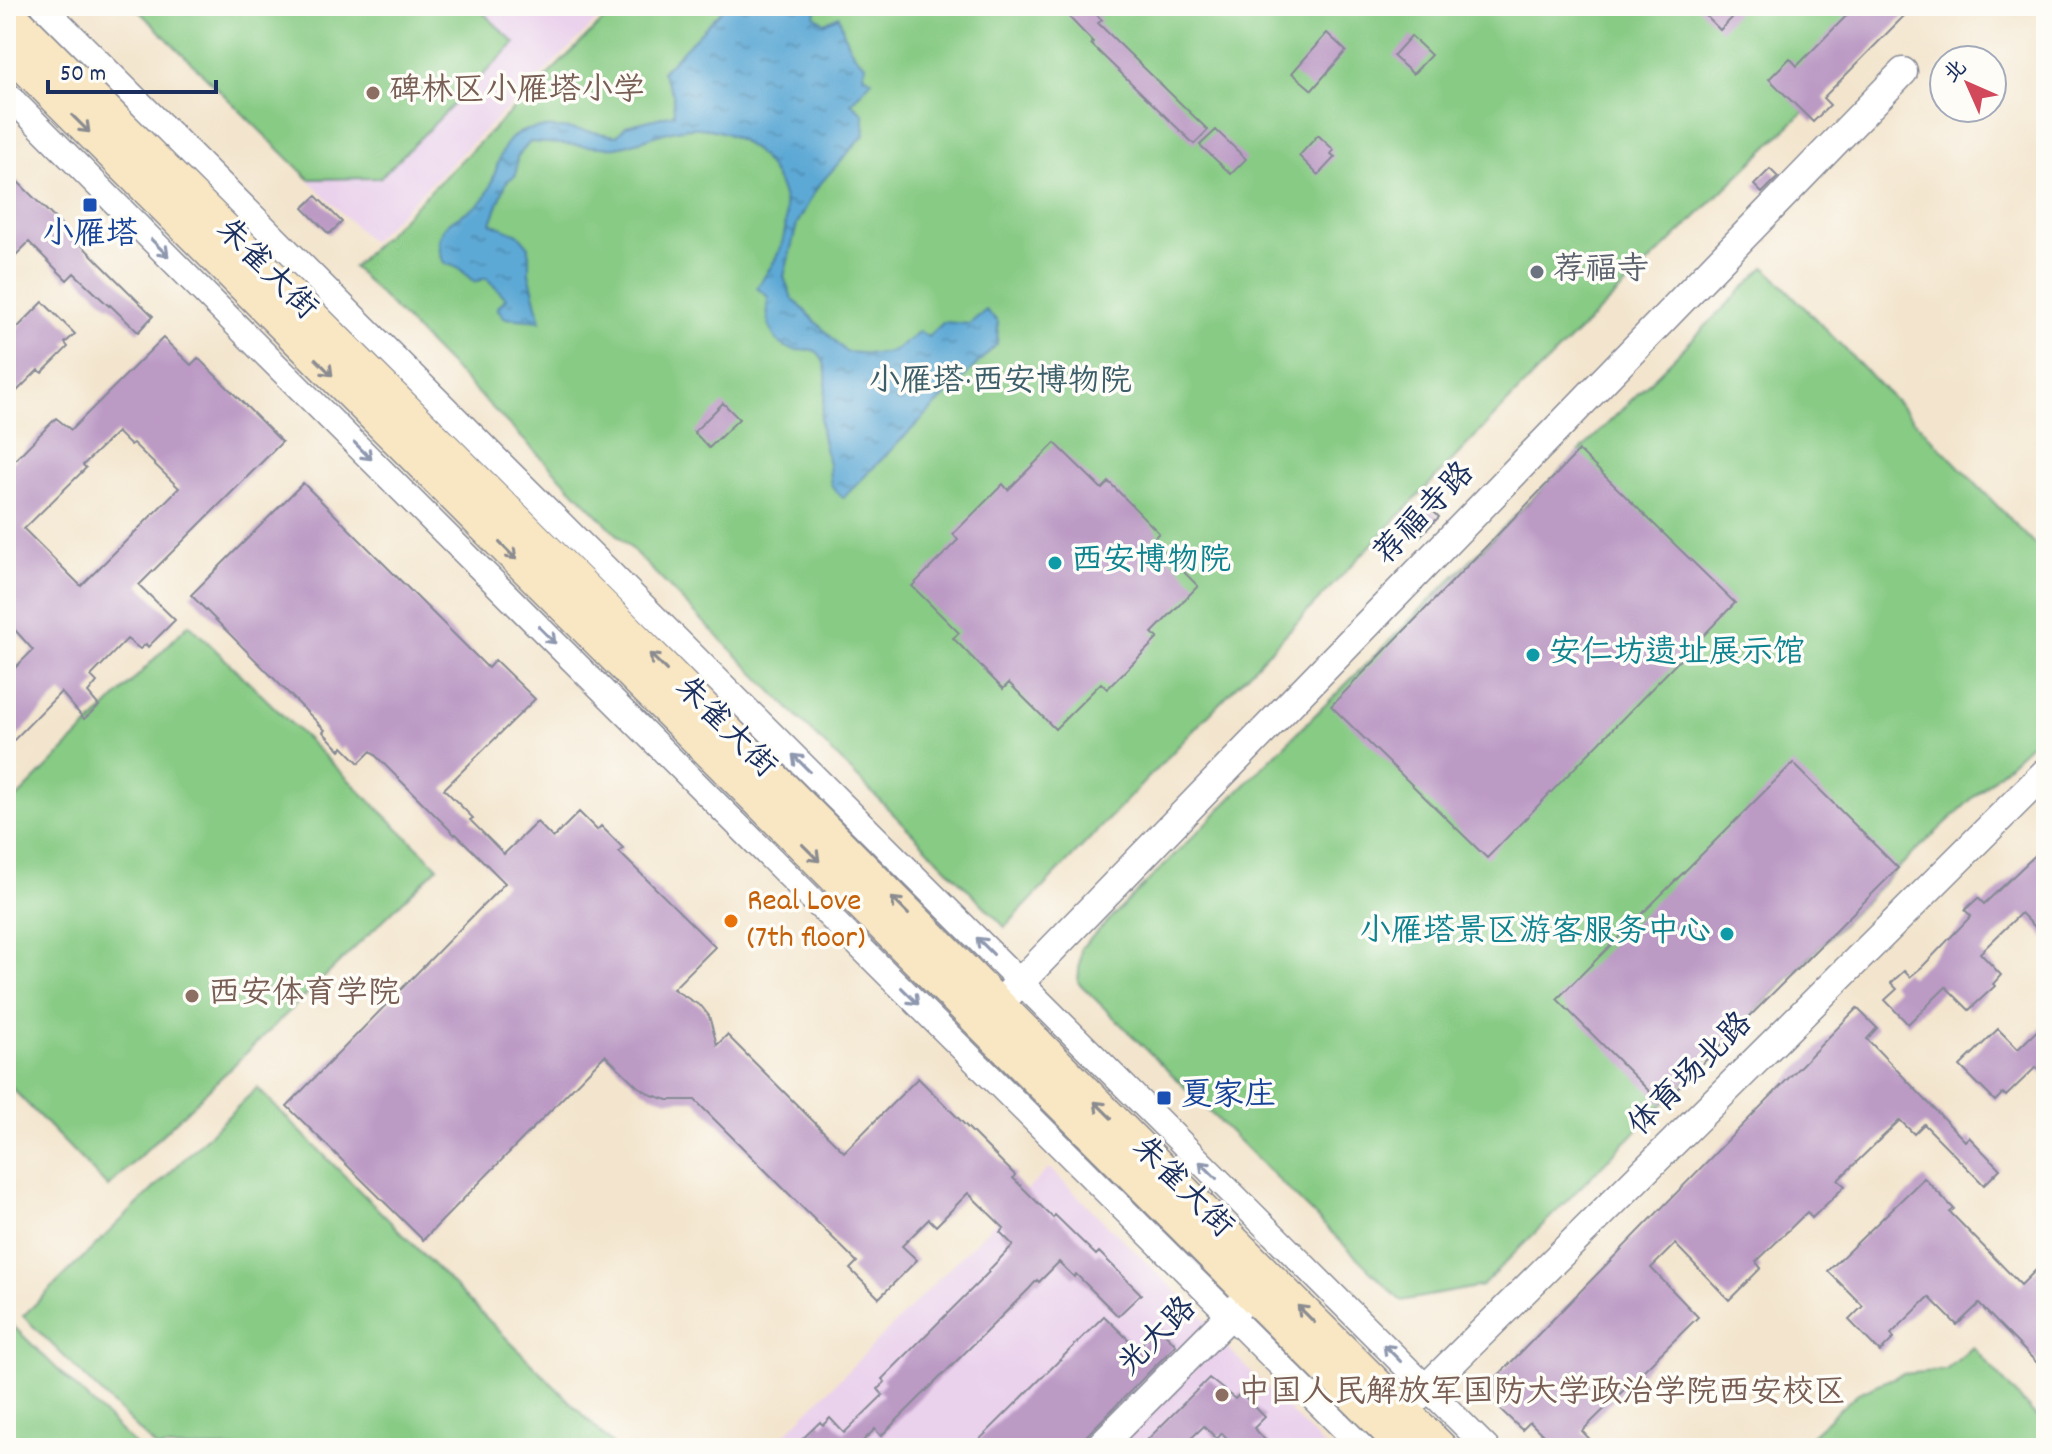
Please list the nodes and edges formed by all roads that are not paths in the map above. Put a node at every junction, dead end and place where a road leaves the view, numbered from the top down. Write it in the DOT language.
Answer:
graph roads {
  1 [pos="43,6"];
  2 [pos="6,11"];
  3 [pos="6,48"];
  4 [pos="1903,72"];
  5 [pos="6,93"];
  6 [pos="2046,772"];
  7 [pos="1020,982"];
  8 [pos="998,1005"];
  9 [pos="1249,1296"];
  10 [pos="1427,1388"];
  11 [pos="1389,1434"];
  12 [pos="1098,1448"];
  13 [pos="1441,1448"];
  14 [pos="1487,1448"];
  7 -- 1 [label="street, one-way"];
  8 -- 2 [label="main road, 朱雀大街, one-way"];
  3 -- 9 [label="main road, 朱雀大街, one-way"];
  4 -- 7 [label="street, 荐福寺路"];
  5 -- 9 [label="street, one-way"];
  6 -- 10 [label="street, 体育场北路"];
  7 -- 8 [label="street, 荐福寺路"];
  10 -- 7 [label="street, one-way"];
  9 -- 8 [label="main road, 朱雀大街, one-way"];
  9 -- 11 [label="main road, 朱雀大街"];
  9 -- 12 [label="street, 光大路"];
  10 -- 11 [label="street, 体育场北路"];
  10 -- 14 [label="street"];
  11 -- 13 [label="main road, 朱雀大街"];
}
